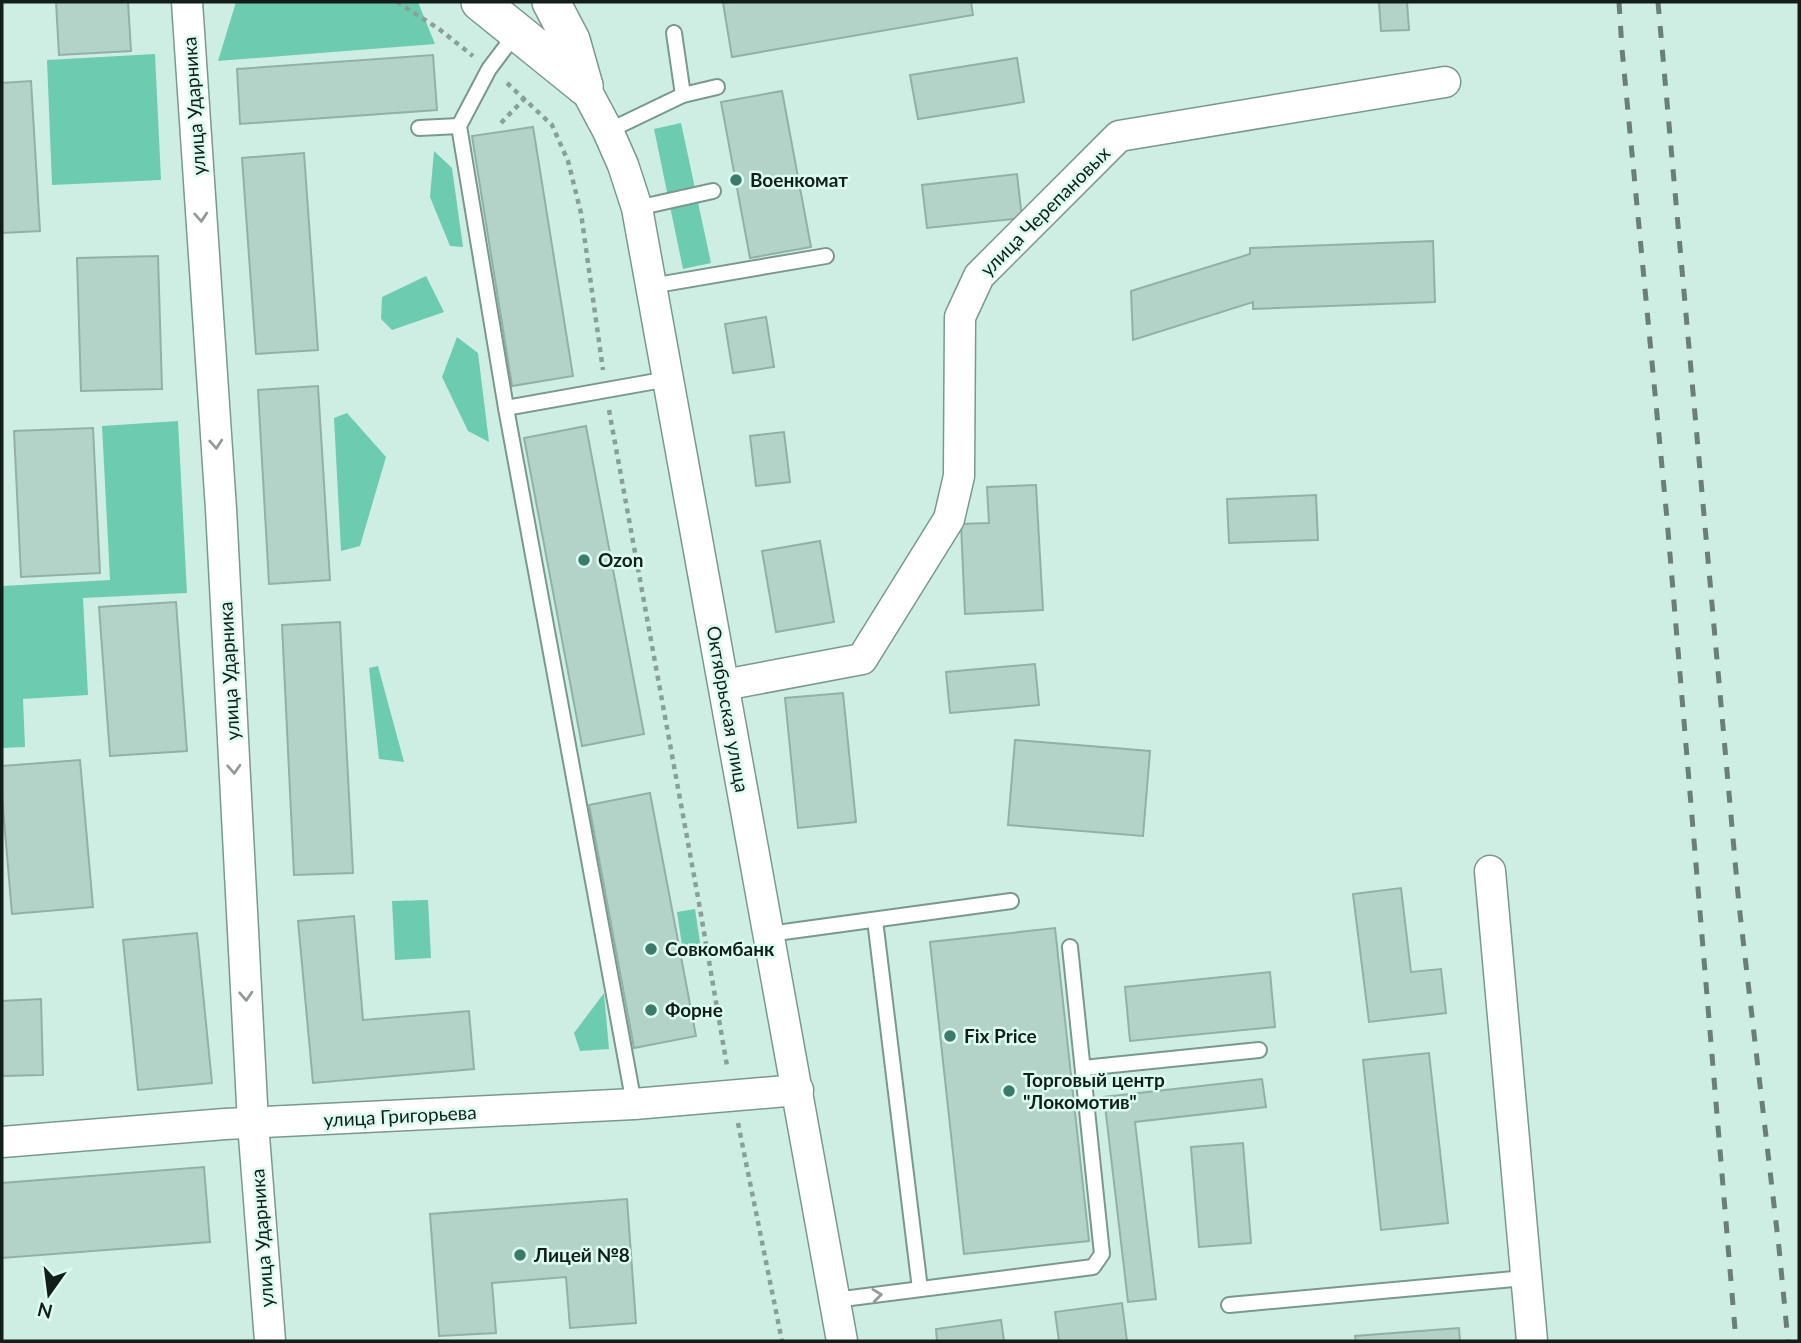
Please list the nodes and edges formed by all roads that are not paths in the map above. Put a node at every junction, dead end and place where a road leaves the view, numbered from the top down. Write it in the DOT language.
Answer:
graph roads {
  1 [pos="187,2"];
  2 [pos="480,2"];
  3 [pos="551,2"];
  4 [pos="517,31"];
  5 [pos="674,33"];
  6 [pos="1445,82"];
  7 [pos="584,86"];
  8 [pos="717,87"];
  9 [pos="683,95"];
  10 [pos="459,126"];
  11 [pos="419,128"];
  12 [pos="608,131"];
  13 [pos="713,191"];
  14 [pos="637,208"];
  15 [pos="826,256"];
  16 [pos="651,285"];
  17 [pos="668,379"];
  18 [pos="506,408"];
  19 [pos="724,685"];
  20 [pos="1490,871"];
  21 [pos="1011,901"];
  22 [pos="875,920"];
  23 [pos="769,934"];
  24 [pos="1070,947"];
  25 [pos="1259,1050"];
  26 [pos="1083,1068"];
  27 [pos="798,1090"];
  28 [pos="634,1104"];
  29 [pos="253,1123"];
  30 [pos="2,1142"];
  31 [pos="1525,1278"];
  32 [pos="920,1289"];
  33 [pos="835,1300"];
  34 [pos="1229,1306"];
  35 [pos="270,1341"];
  36 [pos="842,1341"];
  37 [pos="1532,1341"];
  1 -- 29 [label="street, улица Ударника, one-way"];
  2 -- 4 [label="street, Октябрьская улица"];
  3 -- 7 [label="street, Октябрьская улица"];
  4 -- 7 [label="street, Октябрьская улица"];
  4 -- 10 [label="lane"];
  5 -- 9 [label="lane"];
  6 -- 19 [label="street, улица Черепановых"];
  7 -- 12 [label="street, Октябрьская улица"];
  8 -- 9 [label="lane"];
  9 -- 12 [label="lane"];
  10 -- 11 [label="lane"];
  10 -- 18 [label="lane"];
  12 -- 14 [label="street, Октябрьская улица"];
  13 -- 14 [label="lane"];
  14 -- 16 [label="street, Октябрьская улица"];
  15 -- 16 [label="lane"];
  16 -- 17 [label="street, Октябрьская улица"];
  17 -- 18 [label="lane"];
  17 -- 19 [label="street, Октябрьская улица"];
  18 -- 28 [label="lane"];
  19 -- 23 [label="street, Октябрьская улица"];
  20 -- 31 [label="street"];
  21 -- 22 [label="lane"];
  22 -- 23 [label="lane"];
  22 -- 32 [label="lane"];
  23 -- 27 [label="street, Октябрьская улица"];
  24 -- 26 [label="lane"];
  25 -- 26 [label="lane"];
  26 -- 32 [label="lane"];
  27 -- 28 [label="street, улица Григорьева"];
  27 -- 33 [label="street, Октябрьская улица"];
  28 -- 29 [label="street, улица Григорьева"];
  29 -- 30 [label="street, улица Григорьева"];
  29 -- 35 [label="street, улица Ударника"];
  31 -- 34 [label="lane"];
  31 -- 37 [label="street"];
  33 -- 32 [label="lane, one-way"];
  33 -- 36 [label="street, Октябрьская улица"];
}
